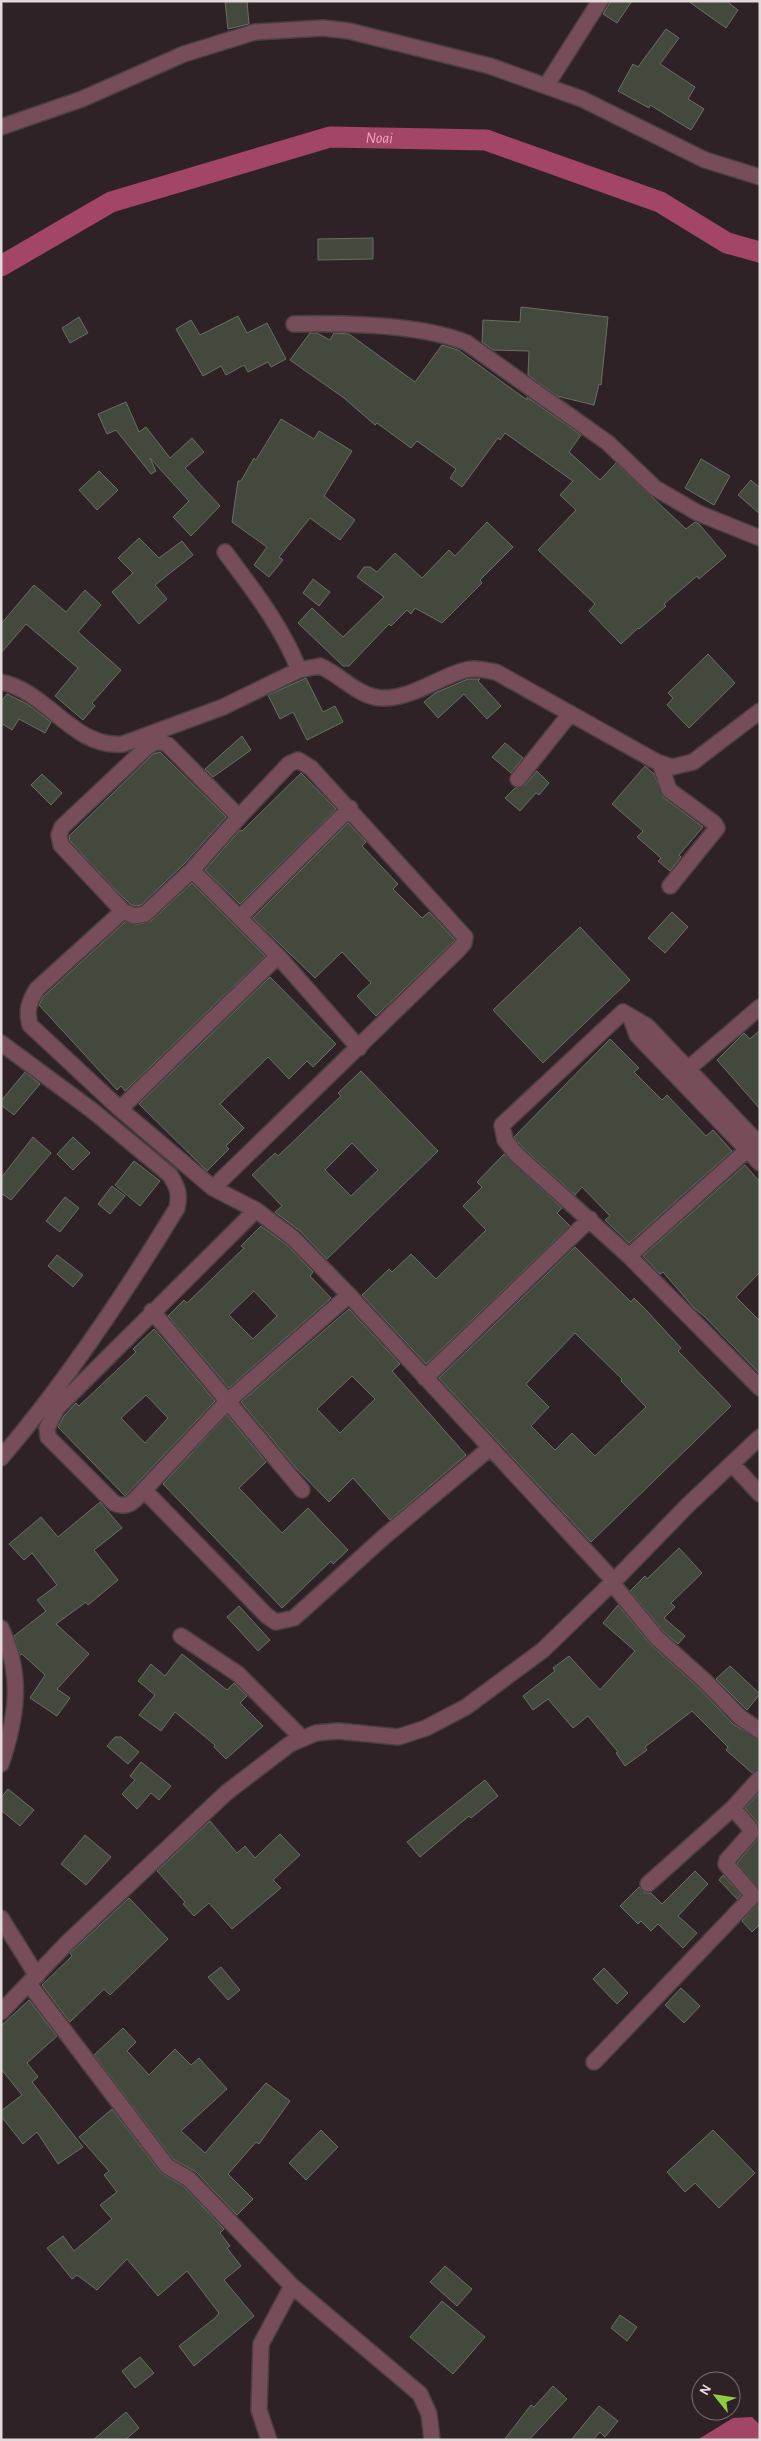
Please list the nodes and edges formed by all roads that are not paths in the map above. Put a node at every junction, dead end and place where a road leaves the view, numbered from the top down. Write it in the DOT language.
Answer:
graph roads {
  1 [pos="600,1"];
  2 [pos="546,86"];
  3 [pos="1,127"];
  4 [pos="760,177"];
  5 [pos="294,324"];
  6 [pos="760,538"];
  7 [pos="225,552"];
  8 [pos="299,670"];
  9 [pos="1,682"];
  10 [pos="760,711"];
  11 [pos="570,714"];
  12 [pos="660,763"];
  13 [pos="518,780"];
  14 [pos="350,808"];
  15 [pos="239,817"];
  16 [pos="192,870"];
  17 [pos="670,886"];
  18 [pos="123,911"];
  19 [pos="240,916"];
  20 [pos="278,956"];
  21 [pos="760,1008"];
  22 [pos="630,1016"];
  23 [pos="1,1043"];
  24 [pos="358,1048"];
  25 [pos="689,1068"];
  26 [pos="120,1109"];
  27 [pos="753,1148"];
  28 [pos="760,1164"];
  29 [pos="212,1188"];
  30 [pos="256,1210"];
  31 [pos="590,1219"];
  32 [pos="630,1256"];
  33 [pos="350,1295"];
  34 [pos="152,1312"];
  35 [pos="425,1378"];
  36 [pos="760,1388"];
  37 [pos="228,1401"];
  38 [pos="760,1437"];
  39 [pos="490,1448"];
  40 [pos="1,1458"];
  41 [pos="732,1464"];
  42 [pos="144,1490"];
  43 [pos="302,1490"];
  44 [pos="760,1494"];
  45 [pos="613,1582"];
  46 [pos="1,1628"];
  47 [pos="181,1636"];
  48 [pos="760,1731"];
  49 [pos="303,1739"];
  50 [pos="1,1764"];
  51 [pos="760,1778"];
  52 [pos="733,1808"];
  53 [pos="648,1884"];
  54 [pos="1,1918"];
  55 [pos="33,1980"];
  56 [pos="1,2012"];
  57 [pos="594,2062"];
  58 [pos="292,2286"];
  59 [pos="269,2440"];
  60 [pos="432,2440"];
  1 -- 2 [label="street"];
  2 -- 3 [label="street"];
  2 -- 4 [label="street"];
  5 -- 6 [label="street"];
  7 -- 8 [label="street"];
  8 -- 9 [label="street"];
  8 -- 11 [label="street"];
  10 -- 12 [label="street"];
  11 -- 12 [label="street"];
  11 -- 13 [label="street"];
  12 -- 17 [label="street"];
  14 -- 15 [label="street"];
  14 -- 19 [label="street"];
  14 -- 24 [label="street"];
  15 -- 16 [label="street"];
  15 -- 18 [label="street"];
  16 -- 18 [label="street"];
  16 -- 19 [label="street"];
  18 -- 26 [label="street"];
  19 -- 20 [label="street"];
  20 -- 24 [label="street"];
  20 -- 26 [label="street"];
  21 -- 25 [label="street"];
  22 -- 25 [label="street"];
  22 -- 27 [label="street"];
  22 -- 31 [label="street"];
  23 -- 40 [label="street"];
  24 -- 29 [label="street"];
  25 -- 27 [label="street"];
  26 -- 29 [label="street"];
  27 -- 28 [label="street"];
  27 -- 32 [label="street"];
  29 -- 30 [label="street"];
  30 -- 33 [label="street"];
  30 -- 34 [label="street"];
  31 -- 32 [label="street"];
  31 -- 35 [label="street"];
  32 -- 36 [label="street"];
  33 -- 35 [label="street"];
  33 -- 37 [label="street"];
  34 -- 37 [label="street"];
  34 -- 42 [label="street"];
  35 -- 39 [label="street"];
  37 -- 42 [label="street"];
  37 -- 43 [label="street"];
  38 -- 41 [label="street"];
  39 -- 42 [label="street"];
  39 -- 45 [label="street"];
  41 -- 44 [label="street"];
  41 -- 45 [label="street"];
  45 -- 48 [label="street"];
  45 -- 49 [label="street"];
  46 -- 50 [label="street"];
  47 -- 49 [label="street"];
  49 -- 55 [label="street"];
  51 -- 52 [label="street"];
  52 -- 53 [label="street"];
  52 -- 57 [label="street"];
  54 -- 55 [label="street"];
  55 -- 56 [label="street"];
  55 -- 58 [label="street"];
  58 -- 59 [label="street"];
  58 -- 60 [label="street"];
}
